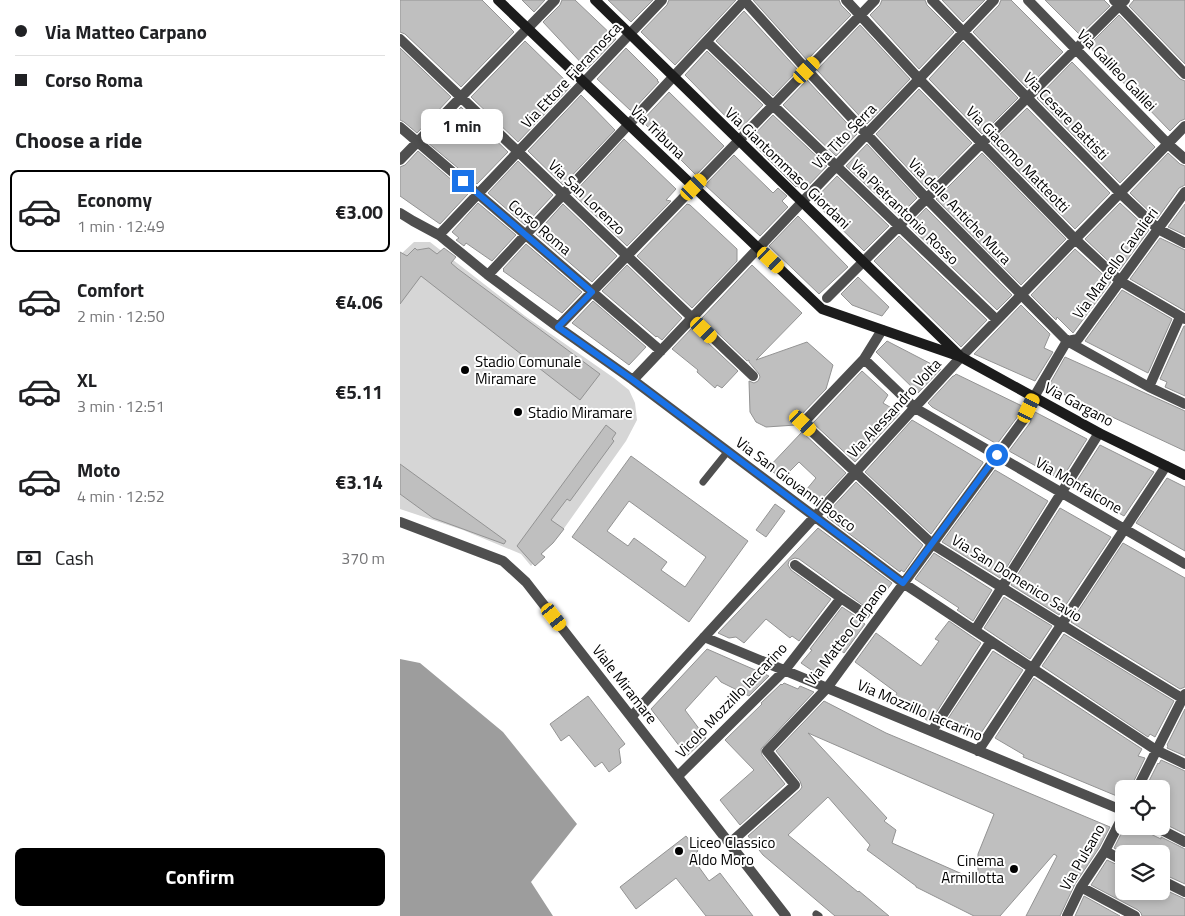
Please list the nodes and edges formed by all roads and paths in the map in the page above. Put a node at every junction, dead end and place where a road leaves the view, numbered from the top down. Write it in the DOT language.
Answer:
graph roads {
  1 [pos="498,0"];
  2 [pos="555,0"];
  3 [pos="595,0"];
  4 [pos="662,0"];
  5 [pos="745,0"];
  6 [pos="846,0"];
  7 [pos="875,0"];
  8 [pos="932,0"];
  9 [pos="994,0"];
  10 [pos="1028,0"];
  11 [pos="1119,2"];
  12 [pos="860,15"];
  13 [pos="528,28"];
  14 [pos="963,32"];
  15 [pos="630,34"];
  16 [pos="400,39"];
  17 [pos="706,42"];
  18 [pos="1076,49"];
  19 [pos="807,70"];
  20 [pos="1185,74"];
  21 [pos="674,77"];
  22 [pos="919,79"];
  23 [pos="584,82"];
  24 [pos="461,97"];
  25 [pos="1027,98"];
  26 [pos="773,105"];
  27 [pos="629,125"];
  28 [pos="1185,126"];
  29 [pos="400,127"];
  30 [pos="866,135"];
  31 [pos="739,140"];
  32 [pos="418,142"];
  33 [pos="982,143"];
  34 [pos="1168,144"];
  35 [pos="518,152"];
  36 [pos="400,160"];
  37 [pos="1185,160"];
  38 [pos="836,166"];
  39 [pos="694,187"];
  40 [pos="1185,192"];
  41 [pos="478,194"];
  42 [pos="1120,194"];
  43 [pos="563,195"];
  44 [pos="927,199"];
  45 [pos="802,202"];
  46 [pos="400,212"];
  47 [pos="899,226"];
  48 [pos="1158,229"];
  49 [pos="439,235"];
  50 [pos="526,235"];
  51 [pos="1075,240"];
  52 [pos="1185,243"];
  53 [pos="758,248"];
  54 [pos="627,256"];
  55 [pos="863,262"];
  56 [pos="488,275"];
  57 [pos="1120,282"];
  58 [pos="592,292"];
  59 [pos="1022,295"];
  60 [pos="827,298"];
  61 [pos="692,318"];
  62 [pos="1182,318"];
  63 [pos="997,320"];
  64 [pos="558,327"];
  65 [pos="882,330"];
  66 [pos="1067,341"];
  67 [pos="661,350"];
  68 [pos="961,357"];
  69 [pos="864,359"];
  70 [pos="754,376"];
  71 [pos="633,380"];
  72 [pos="1149,387"];
  73 [pos="1034,397"];
  74 [pos="1185,404"];
  75 [pos="915,408"];
  76 [pos="1099,433"];
  77 [pos="728,451"];
  78 [pos="997,455"];
  79 [pos="1166,466"];
  80 [pos="855,472"];
  81 [pos="1185,475"];
  82 [pos="703,482"];
  83 [pos="1062,492"];
  84 [pos="815,516"];
  85 [pos="400,522"];
  86 [pos="1124,529"];
  87 [pos="932,544"];
  88 [pos="1185,564"];
  89 [pos="795,565"];
  90 [pos="903,583"];
  91 [pos="1002,587"];
  92 [pos="841,598"];
  93 [pos="865,614"];
  94 [pos="1062,624"];
  95 [pos="975,630"];
  96 [pos="704,637"];
  97 [pos="992,641"];
  98 [pos="1033,668"];
  99 [pos="786,670"];
  100 [pos="827,688"];
  101 [pos="1184,697"];
  102 [pos="632,716"];
  103 [pos="932,731"];
  104 [pos="978,750"];
  105 [pos="1156,750"];
  106 [pos="1185,764"];
  107 [pos="678,776"];
  108 [pos="1141,780"];
  109 [pos="1115,808"];
  110 [pos="1115,830"];
  111 [pos="1170,834"];
  112 [pos="1185,842"];
  113 [pos="730,843"];
  114 [pos="1105,851"];
  115 [pos="1115,856"];
  116 [pos="1170,884"];
  117 [pos="1081,887"];
  118 [pos="1185,892"];
  119 [pos="786,916"];
  120 [pos="1067,916"];
  121 [pos="1135,916"];
  1 -- 13 [label="main road, Via Tribuna"];
  2 -- 13 [label="street"];
  3 -- 15 [label="main road, Via Giantommaso Giordani"];
  4 -- 15 [label="street, Via Ettore Fieramosca"];
  5 -- 17 [label="street"];
  5 -- 19 [label="street, Via delle Antiche Mura"];
  6 -- 12 [label="street, Via Giacomo Matteotti"];
  7 -- 12 [label="street"];
  8 -- 14 [label="street, Via Cesare Battisti"];
  9 -- 14 [label="street, Via Tito Serra"];
  10 -- 18 [label="street, Via Galileo Galilei"];
  11 -- 18 [label="street"];
  11 -- 20 [label="street"];
  12 -- 19 [label="street"];
  12 -- 22 [label="street, Via Giacomo Matteotti"];
  13 -- 23 [label="main road, Via Tribuna"];
  13 -- 24 [label="street"];
  14 -- 22 [label="street, Via Tito Serra"];
  14 -- 25 [label="street, Via Cesare Battisti"];
  15 -- 21 [label="main road, Via Giantommaso Giordani"];
  15 -- 23 [label="street, Via Ettore Fieramosca"];
  16 -- 24 [label="street, Via San Lorenzo"];
  17 -- 21 [label="street"];
  17 -- 26 [label="street, Via Pietrantonio Rosso"];
  18 -- 25 [label="street"];
  18 -- 34 [label="street, Via Galileo Galilei"];
  19 -- 26 [label="street"];
  19 -- 30 [label="street, Via delle Antiche Mura"];
  21 -- 27 [label="street"];
  21 -- 31 [label="main road, Via Giantommaso Giordani"];
  22 -- 30 [label="street, Via Tito Serra"];
  22 -- 33 [label="street, Via Giacomo Matteotti"];
  23 -- 27 [label="main road, Via Tribuna"];
  23 -- 35 [label="street, Via Ettore Fieramosca"];
  24 -- 32 [label="street"];
  24 -- 35 [label="street, Via San Lorenzo"];
  25 -- 33 [label="street"];
  25 -- 42 [label="street, Via Cesare Battisti"];
  26 -- 31 [label="street"];
  26 -- 38 [label="street, Via Pietrantonio Rosso"];
  27 -- 39 [label="main road, Via Tribuna"];
  27 -- 43 [label="street"];
  28 -- 34 [label="street, Via Alessandro Volta"];
  29 -- 32 [label="street, Corso Roma"];
  30 -- 38 [label="street, Via Tito Serra"];
  30 -- 44 [label="street, Via delle Antiche Mura"];
  31 -- 39 [label="street"];
  31 -- 45 [label="main road, Via Giantommaso Giordani"];
  32 -- 36 [label="street"];
  32 -- 41 [label="street, Corso Roma"];
  33 -- 44 [label="street"];
  33 -- 51 [label="street, Via Giacomo Matteotti"];
  34 -- 37 [label="street, Via Galileo Galilei"];
  34 -- 42 [label="street, Via Alessandro Volta"];
  35 -- 41 [label="street, Via Ettore Fieramosca"];
  35 -- 43 [label="street, Via San Lorenzo"];
  38 -- 45 [label="street, Via Tito Serra"];
  38 -- 47 [label="street, Via Pietrantonio Rosso"];
  39 -- 53 [label="main road, Via Tribuna"];
  39 -- 54 [label="street"];
  40 -- 48 [label="street, Via Marcello Cavalieri"];
  41 -- 49 [label="street, Via Ettore Fieramosca"];
  41 -- 50 [label="street, Corso Roma"];
  42 -- 48 [label="street, Via Cesare Battisti"];
  42 -- 51 [label="street, Via Alessandro Volta"];
  43 -- 50 [label="street"];
  43 -- 54 [label="street, Via San Lorenzo"];
  44 -- 47 [label="street"];
  44 -- 59 [label="street, Via delle Antiche Mura"];
  45 -- 53 [label="street, Via Tito Serra"];
  45 -- 55 [label="main road, Via Giantommaso Giordani"];
  46 -- 49 [label="street, Via San Giovanni Bosco"];
  47 -- 55 [label="street"];
  47 -- 63 [label="street, Via Pietrantonio Rosso"];
  48 -- 52 [label="street, Via Cesare Battisti"];
  48 -- 57 [label="street, Via Marcello Cavalieri"];
  49 -- 56 [label="street, Via San Giovanni Bosco"];
  50 -- 56 [label="street"];
  50 -- 58 [label="street, Corso Roma"];
  51 -- 57 [label="street, Via Giacomo Matteotti"];
  51 -- 59 [label="street, Via Alessandro Volta"];
  53 -- 61 [label="street, Via Tito Serra"];
  53 -- 65 [label="main road, Via Tribuna"];
  54 -- 58 [label="street"];
  54 -- 61 [label="street, Via San Lorenzo"];
  55 -- 60 [label="street"];
  55 -- 68 [label="main road, Via Giantommaso Giordani"];
  56 -- 64 [label="street, Via San Giovanni Bosco"];
  57 -- 62 [label="street, Via Giacomo Matteotti"];
  57 -- 66 [label="street, Via Marcello Cavalieri"];
  58 -- 64 [label="street"];
  58 -- 67 [label="street, Corso Roma"];
  59 -- 63 [label="street, Via Alessandro Volta"];
  59 -- 66 [label="street, Via delle Antiche Mura"];
  61 -- 67 [label="street, Via Tito Serra"];
  61 -- 70 [label="street, Via San Lorenzo"];
  62 -- 72 [label="street"];
  63 -- 68 [label="street, Via Alessandro Volta"];
  64 -- 71 [label="street, Via San Giovanni Bosco"];
  65 -- 68 [label="main road, Via Tribuna"];
  65 -- 69 [label="street"];
  66 -- 72 [label="street, Via delle Antiche Mura"];
  66 -- 73 [label="street, Via Marcello Cavalieri"];
  67 -- 71 [label="street, Via Tito Serra"];
  68 -- 73 [label="main road, Via Gargano"];
  68 -- 75 [label="street, Via Alessandro Volta"];
  69 -- 75 [label="street, Via Monfalcone"];
  69 -- 80 [label="street, Via San Domenico Savio"];
  71 -- 77 [label="street, Via San Giovanni Bosco"];
  72 -- 74 [label="street, Via delle Antiche Mura"];
  73 -- 76 [label="main road, Via Gargano"];
  73 -- 78 [label="street, Via Matteo Carpano"];
  75 -- 78 [label="street, Via Monfalcone"];
  75 -- 80 [label="street, Via Alessandro Volta"];
  76 -- 79 [label="main road, Via Gargano"];
  76 -- 83 [label="street"];
  77 -- 82 [label="lane"];
  77 -- 84 [label="street, Via San Giovanni Bosco"];
  78 -- 83 [label="street, Via Monfalcone"];
  78 -- 87 [label="street, Via Matteo Carpano"];
  79 -- 81 [label="main road, Via Gargano"];
  79 -- 86 [label="street"];
  80 -- 84 [label="street, Via Alessandro Volta"];
  80 -- 87 [label="street, Via San Domenico Savio"];
  83 -- 86 [label="street, Via Monfalcone"];
  83 -- 91 [label="street"];
  84 -- 90 [label="street, Via San Giovanni Bosco"];
  84 -- 96 [label="street, Via Alessandro Volta"];
  85 -- 102 [label="street, Viale Miramare"];
  86 -- 88 [label="street, Via Monfalcone"];
  86 -- 94 [label="street"];
  87 -- 90 [label="street, Via Matteo Carpano"];
  87 -- 91 [label="street, Via San Domenico Savio"];
  89 -- 92 [label="street"];
  90 -- 95 [label="street, Via San Giovanni Bosco"];
  90 -- 100 [label="street, Via Matteo Carpano"];
  91 -- 94 [label="street, Via San Domenico Savio"];
  91 -- 95 [label="street"];
  92 -- 93 [label="street"];
  92 -- 99 [label="street, Vicolo Mozzillo Iaccarino"];
  94 -- 98 [label="street"];
  94 -- 101 [label="street, Via San Domenico Savio"];
  95 -- 97 [label="street, Via San Giovanni Bosco"];
  96 -- 99 [label="street, Via Mozzillo Iaccarino"];
  96 -- 102 [label="street, Via Alessandro Volta"];
  97 -- 98 [label="street, Via San Giovanni Bosco"];
  97 -- 103 [label="street"];
  98 -- 104 [label="street"];
  98 -- 105 [label="street, Via San Giovanni Bosco"];
  99 -- 100 [label="street, Via Mozzillo Iaccarino"];
  99 -- 107 [label="street, Vicolo Mozzillo Iaccarino"];
  100 -- 103 [label="street, Via Mozzillo Iaccarino"];
  100 -- 113 [label="street, Via Matteo Carpano"];
  101 -- 105 [label="street"];
  102 -- 107 [label="street, Viale Miramare"];
  103 -- 104 [label="street, Via Mozzillo Iaccarino"];
  104 -- 109 [label="street, Via Mozzillo Iaccarino"];
  105 -- 106 [label="street, Via San Giovanni Bosco"];
  105 -- 108 [label="street"];
  107 -- 113 [label="street, Viale Miramare"];
  110 -- 114 [label="street, Via Pulsano"];
  111 -- 112 [label="street"];
  113 -- 119 [label="street, Viale Miramare"];
  114 -- 115 [label="street"];
  114 -- 117 [label="street, Via Pulsano"];
  116 -- 118 [label="street"];
  117 -- 120 [label="street, Via Pulsano"];
  117 -- 121 [label="street"];
}
